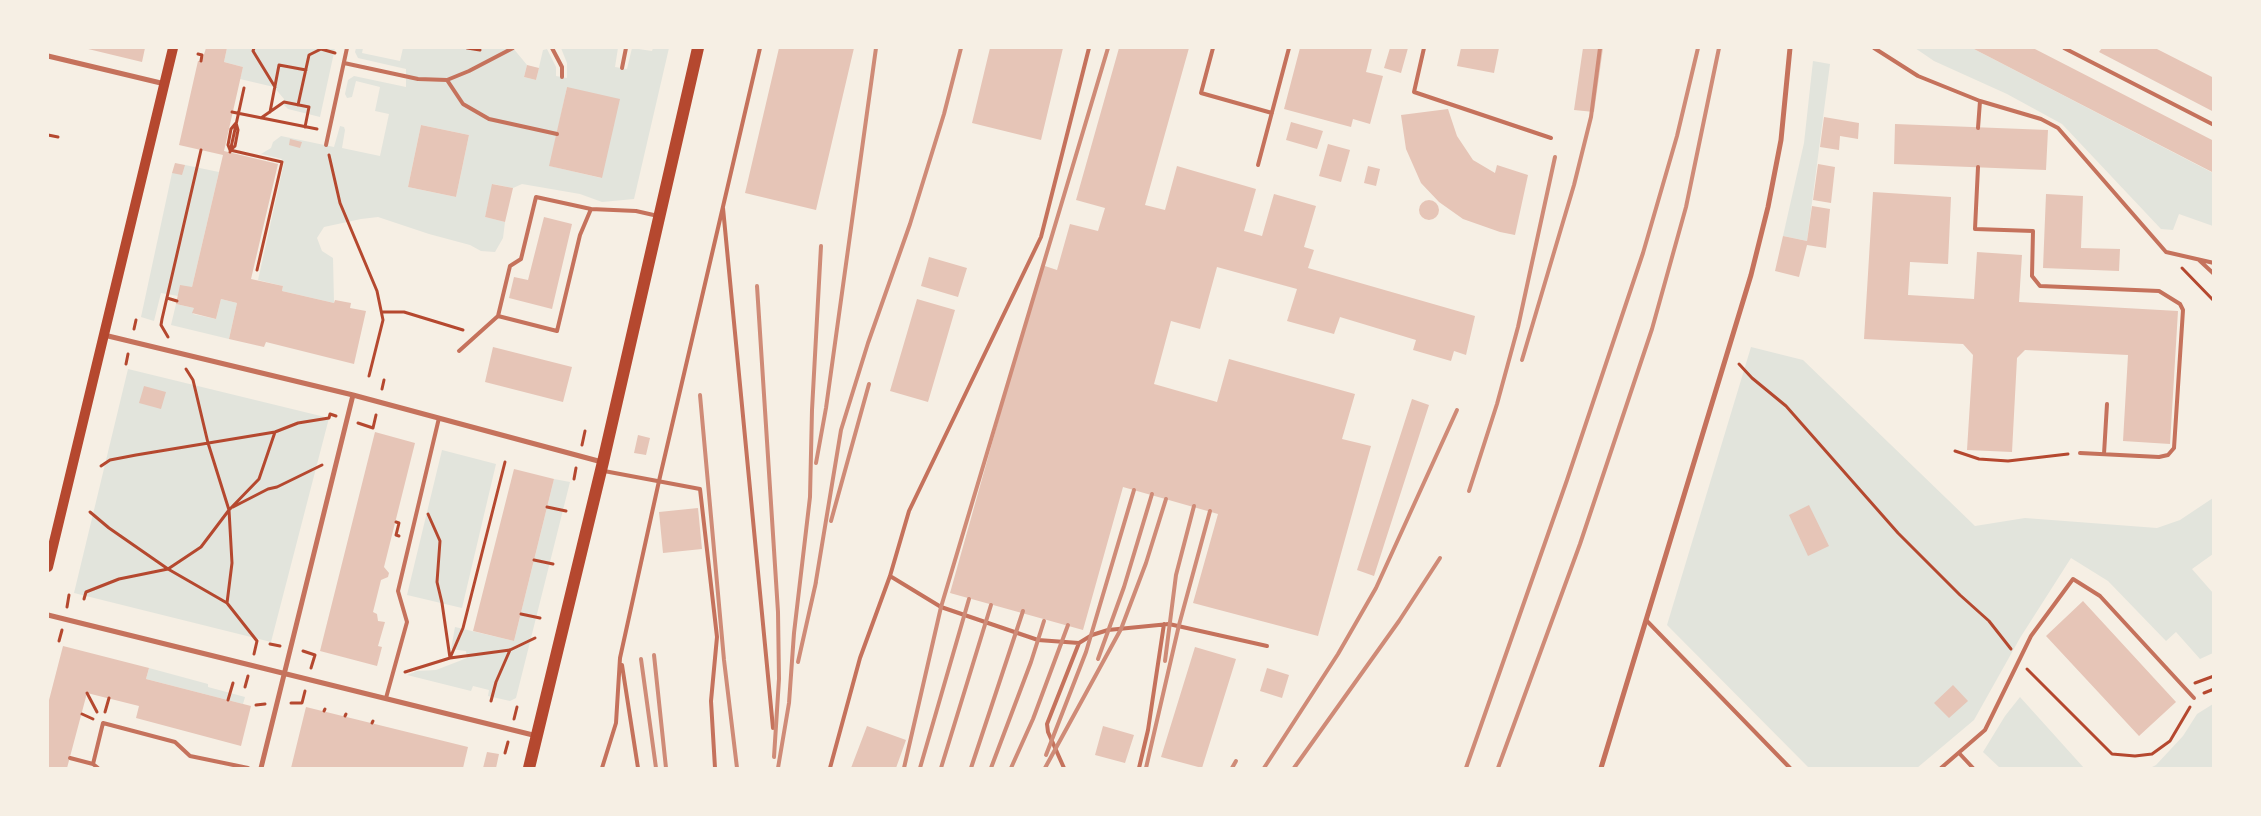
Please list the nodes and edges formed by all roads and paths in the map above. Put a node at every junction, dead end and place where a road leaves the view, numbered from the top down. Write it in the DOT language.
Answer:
graph roads {
  1 [pos="174,48"];
  2 [pos="254,48"];
  3 [pos="347,48"];
  4 [pos="513,48"];
  5 [pos="552,48"];
  6 [pos="626,48"];
  7 [pos="698,48"];
  8 [pos="760,48"];
  9 [pos="1089,48"];
  10 [pos="1213,48"];
  11 [pos="1289,48"];
  12 [pos="1424,48"];
  13 [pos="1790,48"];
  14 [pos="1874,48"];
  15 [pos="2064,48"];
  16 [pos="321,49"];
  17 [pos="198,54"];
  18 [pos="48,56"];
  19 [pos="201,61"];
  20 [pos="344,63"];
  21 [pos="622,68"];
  22 [pos="306,70"];
  23 [pos="562,77"];
  24 [pos="447,80"];
  25 [pos="164,84"];
  26 [pos="244,88"];
  27 [pos="275,88"];
  28 [pos="1980,102"];
  29 [pos="298,105"];
  30 [pos="232,112"];
  31 [pos="270,112"];
  32 [pos="1272,113"];
  33 [pos="238,114"];
  34 [pos="261,118"];
  35 [pos="2214,125"];
  36 [pos="305,127"];
  37 [pos="1978,128"];
  38 [pos="330,132"];
  39 [pos="557,134"];
  40 [pos="48,135"];
  41 [pos="58,137"];
  42 [pos="1551,138"];
  43 [pos="326,145"];
  44 [pos="201,150"];
  45 [pos="1258,165"];
  46 [pos="1978,167"];
  47 [pos="722,203"];
  48 [pos="590,209"];
  49 [pos="658,216"];
  50 [pos="2166,252"];
  51 [pos="2199,260"];
  52 [pos="2214,263"];
  53 [pos="257,270"];
  54 [pos="2214,274"];
  55 [pos="167,298"];
  56 [pos="177,300"];
  57 [pos="2214,301"];
  58 [pos="382,312"];
  59 [pos="498,316"];
  60 [pos="104,335"];
  61 [pos="477,336"];
  62 [pos="459,351"];
  63 [pos="176,353"];
  64 [pos="1739,364"];
  65 [pos="369,376"];
  66 [pos="352,395"];
  67 [pos="2108,404"];
  68 [pos="330,414"];
  69 [pos="439,418"];
  70 [pos="276,432"];
  71 [pos="208,443"];
  72 [pos="1955,451"];
  73 [pos="2080,453"];
  74 [pos="2104,454"];
  75 [pos="336,459"];
  76 [pos="505,462"];
  77 [pos="101,466"];
  78 [pos="602,466"];
  79 [pos="659,481"];
  80 [pos="419,502"];
  81 [pos="547,507"];
  82 [pos="229,510"];
  83 [pos="566,511"];
  84 [pos="90,512"];
  85 [pos="396,522"];
  86 [pos="396,535"];
  87 [pos="534,560"];
  88 [pos="553,564"];
  89 [pos="48,568"];
  90 [pos="168,569"];
  91 [pos="890,576"];
  92 [pos="84,599"];
  93 [pos="227,603"];
  94 [pos="520,614"];
  95 [pos="48,615"];
  96 [pos="540,618"];
  97 [pos="1646,620"];
  98 [pos="1164,624"];
  99 [pos="535,638"];
  100 [pos="257,641"];
  101 [pos="1079,644"];
  102 [pos="1267,646"];
  103 [pos="510,650"];
  104 [pos="450,658"];
  105 [pos="620,658"];
  106 [pos="2020,661"];
  107 [pos="284,673"];
  108 [pos="393,676"];
  109 [pos="233,683"];
  110 [pos="88,693"];
  111 [pos="386,698"];
  112 [pos="2194,698"];
  113 [pos="228,700"];
  114 [pos="491,701"];
  115 [pos="103,723"];
  116 [pos="773,728"];
  117 [pos="537,736"];
  118 [pos="1959,753"];
  119 [pos="70,758"];
  120 [pos="93,764"];
  121 [pos="98,768"];
  122 [pos="248,768"];
  123 [pos="261,768"];
  124 [pos="529,768"];
  125 [pos="602,768"];
  126 [pos="638,768"];
  127 [pos="714,768"];
  128 [pos="830,768"];
  129 [pos="1064,768"];
  130 [pos="1139,768"];
  131 [pos="1601,768"];
  132 [pos="1790,768"];
  133 [pos="1941,768"];
  134 [pos="1973,768"];
  1 -- 25 [label="main road"];
  2 -- 27 [label="path"];
  3 -- 20 [label="lane"];
  4 -- 24 [label="lane"];
  5 -- 23 [label="lane"];
  6 -- 21 [label="lane"];
  7 -- 49 [label="main road"];
  8 -- 47 [label="lane"];
  9 -- 91 [label="lane"];
  10 -- 32 [label="lane"];
  11 -- 32 [label="lane"];
  12 -- 42 [label="lane"];
  13 -- 97 [label="street"];
  14 -- 28 [label="lane"];
  15 -- 35 [label="lane"];
  16 -- 22 [label="path"];
  17 -- 19 [label="path"];
  18 -- 25 [label="street"];
  20 -- 24 [label="lane"];
  20 -- 38 [label="lane"];
  22 -- 27 [label="path"];
  22 -- 29 [label="path"];
  24 -- 39 [label="lane"];
  25 -- 60 [label="main road"];
  26 -- 33 [label="path"];
  27 -- 31 [label="path"];
  28 -- 37 [label="lane"];
  28 -- 50 [label="lane"];
  29 -- 31 [label="path"];
  29 -- 36 [label="path"];
  30 -- 33 [label="path"];
  31 -- 34 [label="path"];
  32 -- 45 [label="lane"];
  33 -- 34 [label="path"];
  33 -- 53 [label="path"];
  34 -- 36 [label="path"];
  36 -- 38 [label="path"];
  38 -- 43 [label="lane"];
  40 -- 41 [label="path"];
  43 -- 58 [label="path"];
  44 -- 55 [label="path"];
  46 -- 74 [label="lane"];
  47 -- 79 [label="lane"];
  47 -- 116 [label="lane"];
  48 -- 49 [label="lane"];
  48 -- 59 [label="lane"];
  48 -- 59 [label="lane"];
  49 -- 78 [label="main road"];
  50 -- 51 [label="lane"];
  50 -- 57 [label="path"];
  51 -- 52 [label="lane"];
  51 -- 54 [label="lane"];
  55 -- 56 [label="path"];
  55 -- 63 [label="path"];
  58 -- 61 [label="path"];
  58 -- 65 [label="path"];
  59 -- 61 [label="lane"];
  60 -- 63 [label="street"];
  60 -- 89 [label="main road"];
  61 -- 62 [label="lane"];
  63 -- 66 [label="street"];
  63 -- 71 [label="path"];
  64 -- 106 [label="path"];
  66 -- 69 [label="street"];
  66 -- 75 [label="street"];
  67 -- 74 [label="lane"];
  68 -- 70 [label="path"];
  69 -- 78 [label="street"];
  69 -- 80 [label="lane"];
  70 -- 71 [label="path"];
  70 -- 82 [label="path"];
  71 -- 77 [label="path"];
  71 -- 82 [label="path"];
  72 -- 73 [label="path"];
  73 -- 74 [label="lane"];
  75 -- 82 [label="path"];
  75 -- 107 [label="street"];
  76 -- 104 [label="path"];
  78 -- 79 [label="lane"];
  78 -- 117 [label="main road"];
  79 -- 105 [label="lane"];
  79 -- 127 [label="lane"];
  80 -- 104 [label="path"];
  80 -- 108 [label="lane"];
  81 -- 83 [label="path"];
  82 -- 90 [label="path"];
  82 -- 93 [label="path"];
  84 -- 90 [label="path"];
  85 -- 86 [label="path"];
  87 -- 88 [label="path"];
  90 -- 92 [label="path"];
  90 -- 93 [label="path"];
  91 -- 101 [label="lane"];
  91 -- 128 [label="lane"];
  93 -- 100 [label="path"];
  94 -- 96 [label="path"];
  95 -- 107 [label="street"];
  97 -- 131 [label="street"];
  97 -- 132 [label="lane"];
  98 -- 101 [label="lane"];
  98 -- 102 [label="lane"];
  98 -- 130 [label="lane"];
  99 -- 103 [label="path"];
  101 -- 129 [label="lane"];
  103 -- 104 [label="path"];
  103 -- 114 [label="path"];
  104 -- 108 [label="path"];
  105 -- 125 [label="lane"];
  105 -- 126 [label="lane"];
  106 -- 112 [label="path"];
  106 -- 112 [label="lane"];
  106 -- 118 [label="lane"];
  107 -- 111 [label="street"];
  107 -- 123 [label="street"];
  108 -- 111 [label="lane"];
  109 -- 113 [label="path"];
  110 -- 115 [label="path"];
  111 -- 117 [label="street"];
  115 -- 120 [label="lane"];
  115 -- 122 [label="lane"];
  117 -- 124 [label="main road"];
  118 -- 133 [label="lane"];
  118 -- 134 [label="lane"];
  119 -- 120 [label="lane"];
  120 -- 121 [label="lane"];
}
